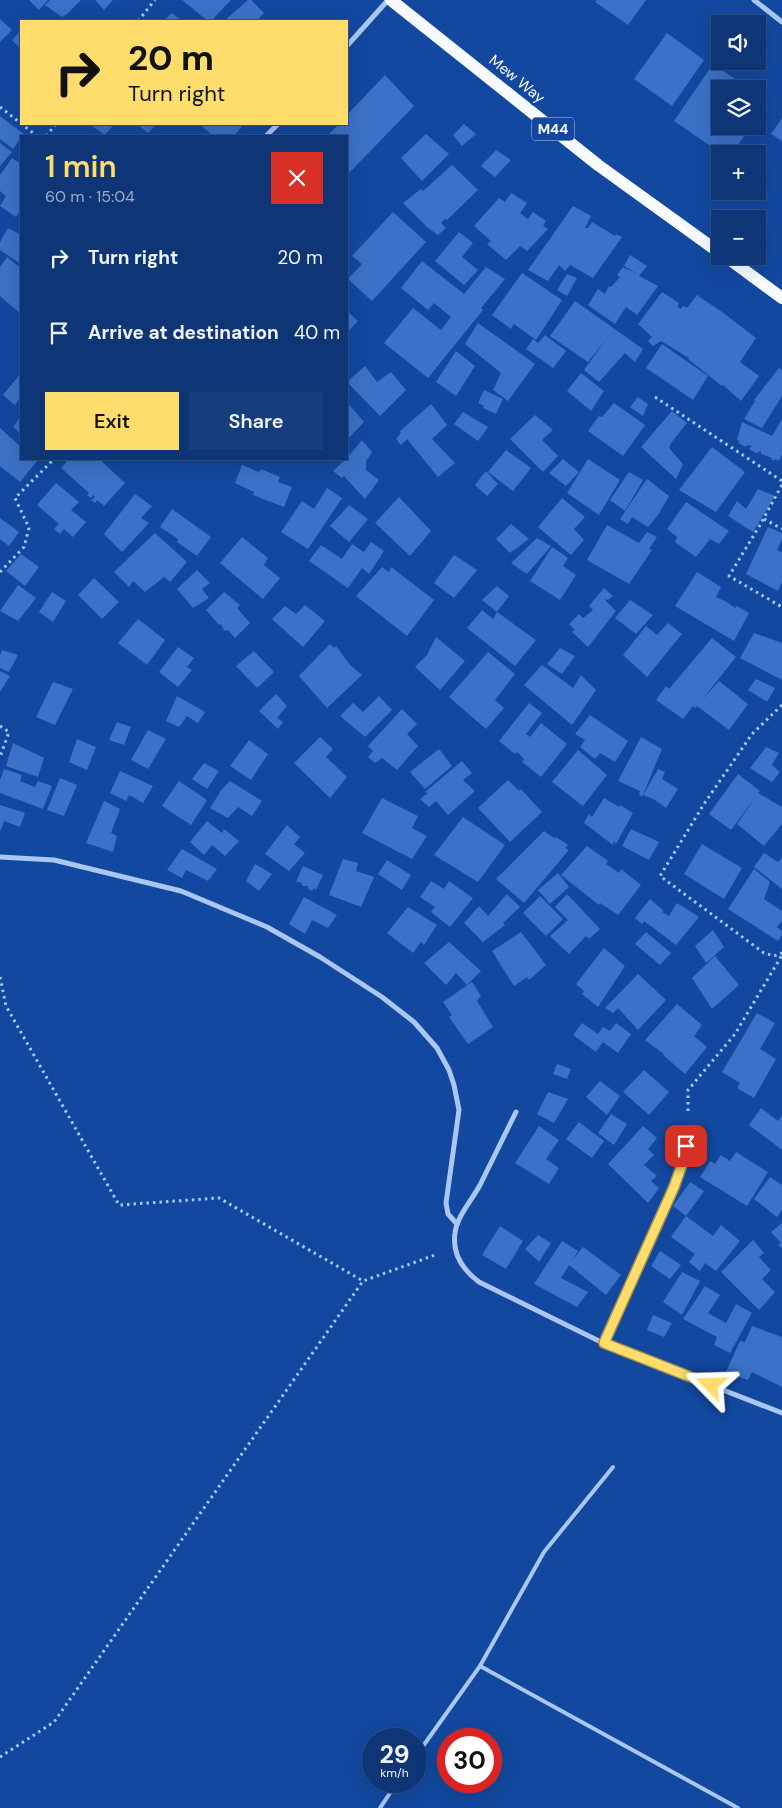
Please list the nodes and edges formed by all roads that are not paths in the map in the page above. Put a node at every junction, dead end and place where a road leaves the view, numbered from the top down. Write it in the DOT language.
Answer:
graph roads {
  1 [pos="389,0"];
  2 [pos="754,0"];
  3 [pos="782,22"];
  4 [pos="348,45"];
  5 [pos="277,125"];
  6 [pos="267,135"];
  7 [pos="711,247"];
  8 [pos="737,265"];
  9 [pos="782,298"];
  10 [pos="0,857"];
  11 [pos="516,1112"];
  12 [pos="688,1134"];
  13 [pos="457,1224"];
  14 [pos="604,1343"];
  15 [pos="782,1413"];
  16 [pos="613,1467"];
  17 [pos="480,1666"];
  18 [pos="427,1741"];
  19 [pos="390,1793"];
  20 [pos="380,1808"];
  21 [pos="738,1808"];
  1 -- 4 [label="street"];
  1 -- 7 [label="main road, Mew Way / M44"];
  2 -- 3 [label="street"];
  5 -- 6 [label="street"];
  8 -- 9 [label="main road"];
  10 -- 13 [label="street"];
  11 -- 13 [label="street"];
  12 -- 14 [label="street"];
  13 -- 14 [label="street"];
  14 -- 15 [label="street"];
  16 -- 17 [label="lane"];
  17 -- 18 [label="lane"];
  17 -- 21 [label="lane"];
  19 -- 20 [label="lane"];
}
